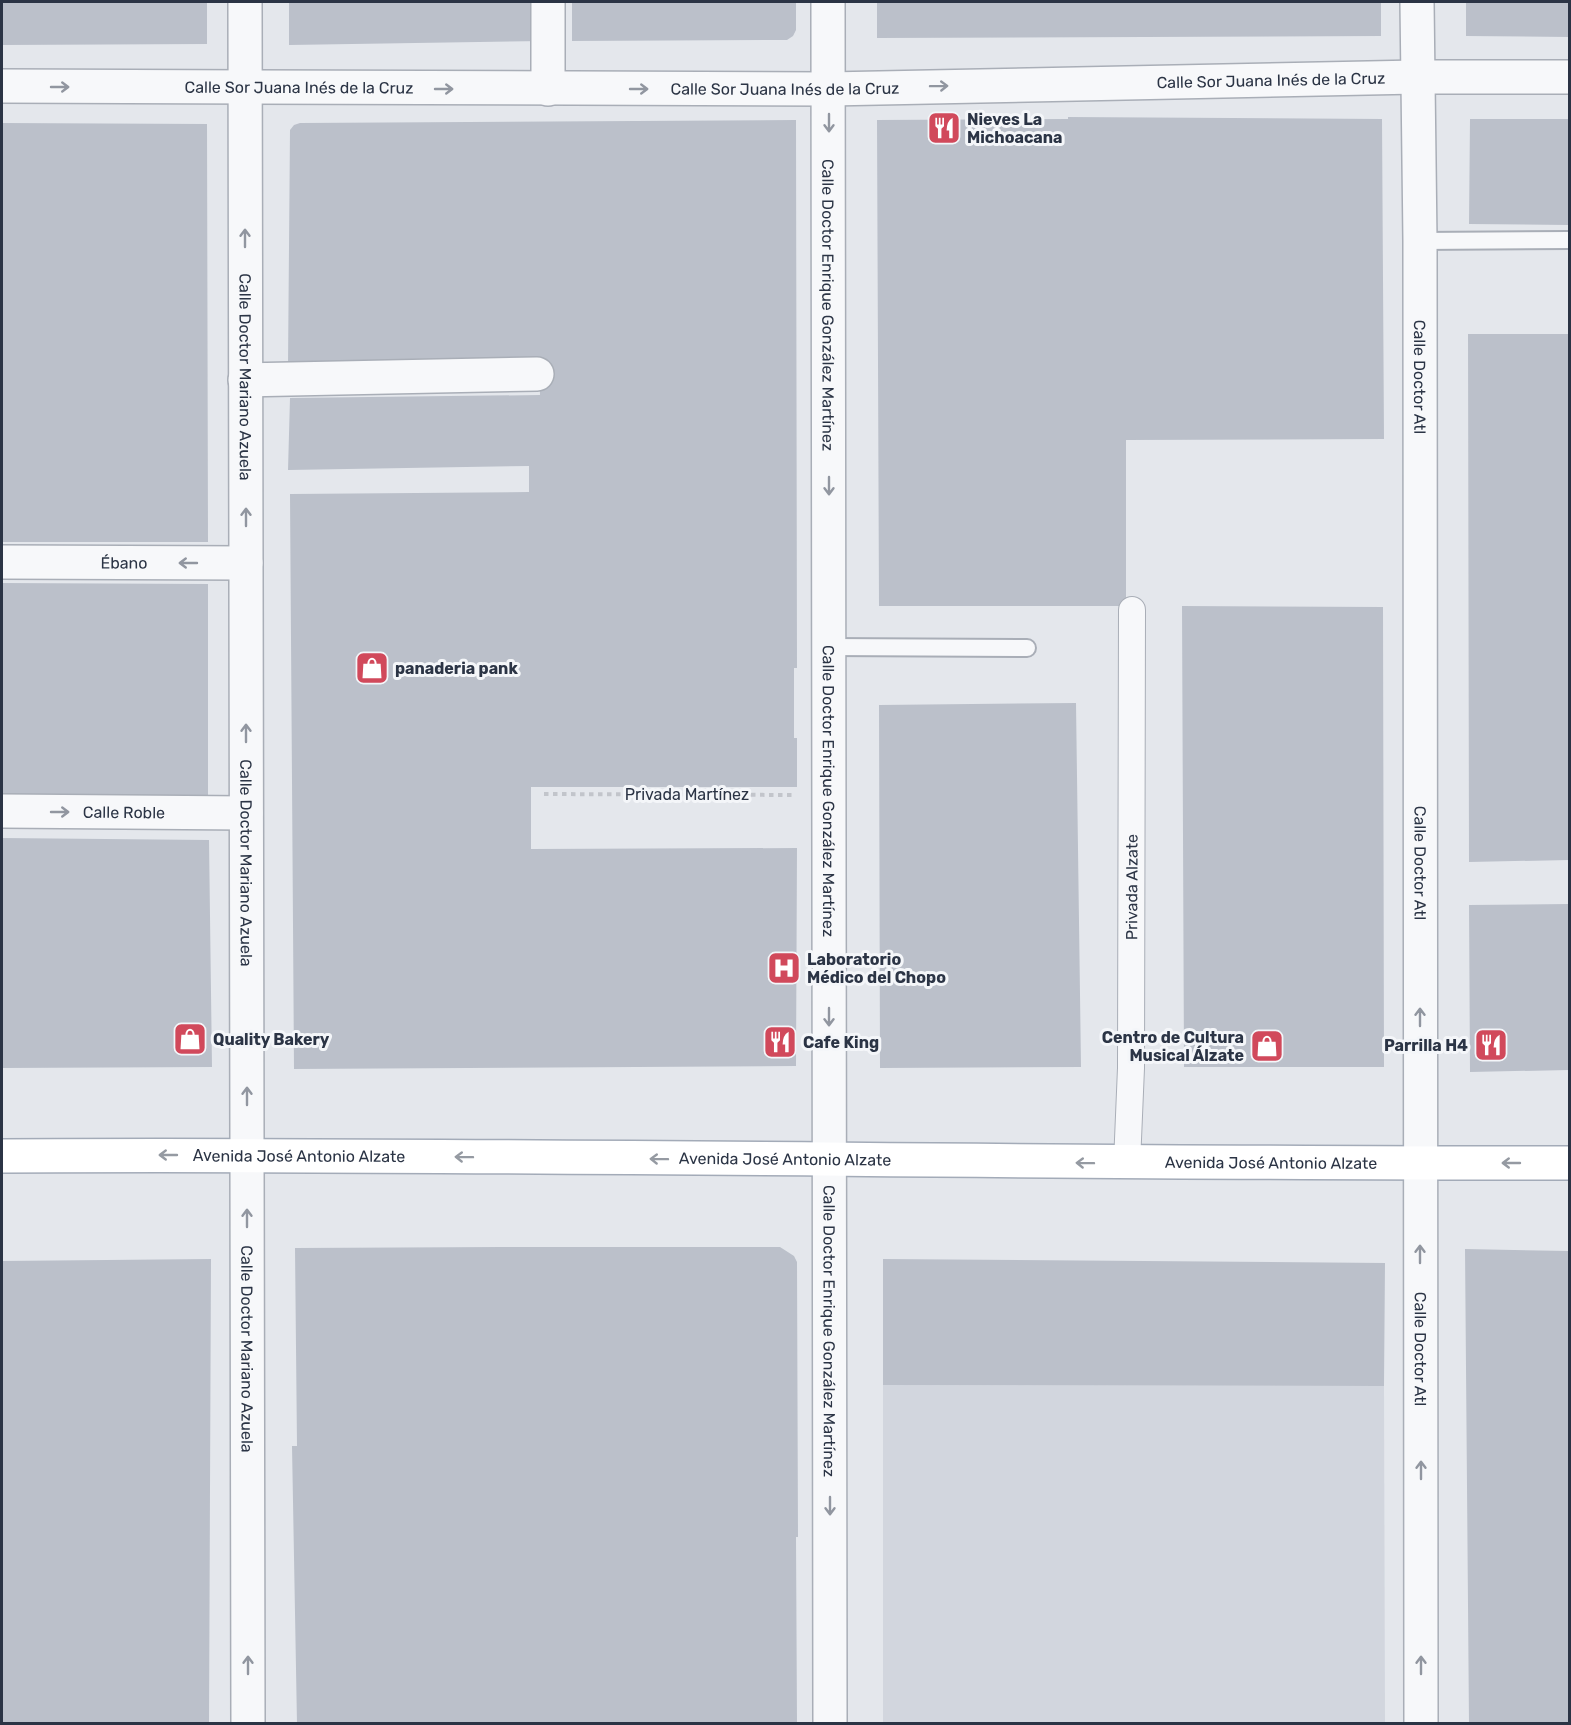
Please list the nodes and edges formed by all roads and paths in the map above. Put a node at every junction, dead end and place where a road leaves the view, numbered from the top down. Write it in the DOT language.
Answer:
graph roads {
  1 [pos="245,2"];
  2 [pos="548,2"];
  3 [pos="828,2"];
  4 [pos="1417,2"];
  5 [pos="1417,77"];
  6 [pos="1569,77"];
  7 [pos="2,86"];
  8 [pos="245,88"];
  9 [pos="829,88"];
  10 [pos="548,89"];
  11 [pos="1569,240"];
  12 [pos="1420,241"];
  13 [pos="537,374"];
  14 [pos="245,380"];
  15 [pos="2,562"];
  16 [pos="246,563"];
  17 [pos="1132,610"];
  18 [pos="829,647"];
  19 [pos="1027,648"];
  20 [pos="544,794"];
  21 [pos="830,795"];
  22 [pos="2,811"];
  23 [pos="246,813"];
  24 [pos="247,1155"];
  25 [pos="2,1156"];
  26 [pos="829,1160"];
  27 [pos="1126,1163"];
  28 [pos="1420,1163"];
  29 [pos="1569,1163"];
  30 [pos="248,1724"];
  31 [pos="830,1724"];
  32 [pos="1421,1724"];
  1 -- 8 [label="street, Calle Doctor Mariano Azuela"];
  2 -- 10 [label="street"];
  3 -- 9 [label="street, Calle Doctor Enrique González Martínez"];
  4 -- 5 [label="street, Calle Doctor Atl"];
  5 -- 6 [label="street, Calle Sor Juana Inés de la Cruz"];
  9 -- 5 [label="street, Calle Sor Juana Inés de la Cruz, one-way"];
  5 -- 12 [label="street, Calle Doctor Atl"];
  7 -- 8 [label="street, Calle Sor Juana Inés de la Cruz, one-way"];
  8 -- 10 [label="street, Calle Sor Juana Inés de la Cruz, one-way"];
  14 -- 8 [label="street, Calle Doctor Mariano Azuela, one-way"];
  10 -- 9 [label="street, Calle Sor Juana Inés de la Cruz, one-way"];
  9 -- 18 [label="street, Calle Doctor Enrique González Martínez, one-way"];
  11 -- 12 [label="lane"];
  28 -- 12 [label="street, Calle Doctor Atl, one-way"];
  13 -- 14 [label="street"];
  16 -- 14 [label="street, Calle Doctor Mariano Azuela, one-way"];
  16 -- 15 [label="street, Ébano, one-way"];
  23 -- 16 [label="street, Calle Doctor Mariano Azuela, one-way"];
  17 -- 27 [label="street, Privada Alzate"];
  18 -- 19 [label="lane"];
  18 -- 21 [label="street, Calle Doctor Enrique González Martínez"];
  20 -- 21 [label="path, Privada Martínez"];
  21 -- 26 [label="street, Calle Doctor Enrique González Martínez, one-way"];
  22 -- 23 [label="street, Calle Roble, one-way"];
  24 -- 23 [label="street, Calle Doctor Mariano Azuela, one-way"];
  24 -- 25 [label="main road, Avenida José Antonio Alzate, one-way"];
  26 -- 24 [label="main road, Avenida José Antonio Alzate, one-way"];
  30 -- 24 [label="street, Calle Doctor Mariano Azuela, one-way"];
  27 -- 26 [label="main road, Avenida José Antonio Alzate, one-way"];
  26 -- 31 [label="street, Calle Doctor Enrique González Martínez, one-way"];
  27 -- 28 [label="main road, Avenida José Antonio Alzate"];
  29 -- 28 [label="main road, Avenida José Antonio Alzate, one-way"];
  32 -- 28 [label="street, Calle Doctor Atl, one-way"];
}
